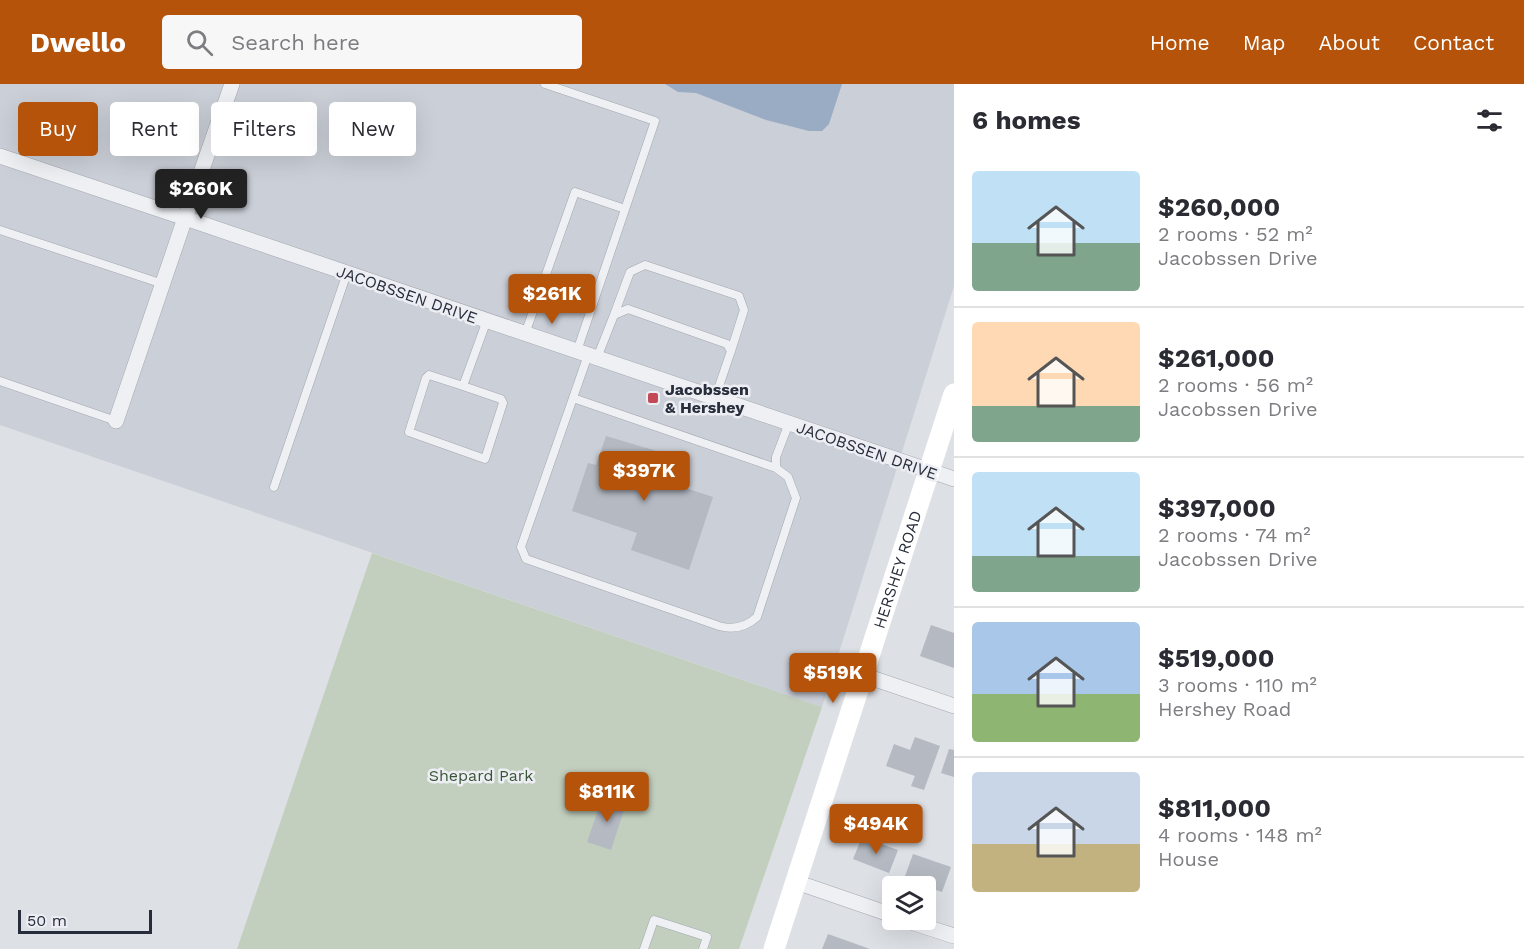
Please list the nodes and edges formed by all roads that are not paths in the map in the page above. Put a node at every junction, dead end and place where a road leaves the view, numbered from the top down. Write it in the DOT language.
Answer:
graph roads {
  1 [pos="232,84"];
  2 [pos="545,84"];
  3 [pos="0,156"];
  4 [pos="625,208"];
  5 [pos="185,218"];
  6 [pos="0,230"];
  7 [pos="347,273"];
  8 [pos="163,284"];
  9 [pos="614,315"];
  10 [pos="487,320"];
  11 [pos="525,334"];
  12 [pos="731,351"];
  13 [pos="587,355"];
  14 [pos="0,381"];
  15 [pos="463,386"];
  16 [pos="954,394"];
  17 [pos="573,398"];
  18 [pos="715,398"];
  19 [pos="116,422"];
  20 [pos="789,423"];
  21 [pos="776,468"];
  22 [pos="928,471"];
  23 [pos="954,479"];
  24 [pos="274,487"];
  25 [pos="863,675"];
  26 [pos="954,706"];
  27 [pos="796,882"];
  28 [pos="882,912"];
  29 [pos="936,930"];
  30 [pos="954,936"];
  31 [pos="645,949"];
  32 [pos="703,949"];
  33 [pos="774,949"];
  1 -- 5 [label="street"];
  2 -- 4 [label="lane"];
  3 -- 5 [label="street, JACOBSSEN DRIVE"];
  4 -- 11 [label="lane"];
  4 -- 13 [label="lane"];
  5 -- 7 [label="street, JACOBSSEN DRIVE"];
  5 -- 8 [label="street"];
  6 -- 8 [label="lane"];
  7 -- 10 [label="street, JACOBSSEN DRIVE"];
  7 -- 24 [label="lane"];
  8 -- 19 [label="street"];
  9 -- 12 [label="lane"];
  9 -- 12 [label="lane"];
  9 -- 13 [label="lane"];
  10 -- 11 [label="street, JACOBSSEN DRIVE"];
  10 -- 15 [label="lane"];
  11 -- 13 [label="street, JACOBSSEN DRIVE"];
  12 -- 18 [label="lane"];
  13 -- 17 [label="lane"];
  13 -- 18 [label="street, JACOBSSEN DRIVE"];
  14 -- 19 [label="lane"];
  15 -- 15 [label="lane"];
  16 -- 22 [label="main road, HERSHEY ROAD"];
  17 -- 21 [label="lane"];
  17 -- 21 [label="lane"];
  18 -- 20 [label="street, JACOBSSEN DRIVE"];
  20 -- 21 [label="lane"];
  20 -- 22 [label="street, JACOBSSEN DRIVE"];
  22 -- 23 [label="street, JACOBSSEN DRIVE"];
  22 -- 25 [label="main road, HERSHEY ROAD"];
  25 -- 26 [label="street"];
  25 -- 27 [label="main road, HERSHEY ROAD"];
  27 -- 28 [label="street"];
  27 -- 33 [label="main road, HERSHEY ROAD"];
  29 -- 30 [label="street"];
  31 -- 32 [label="lane"];
}
